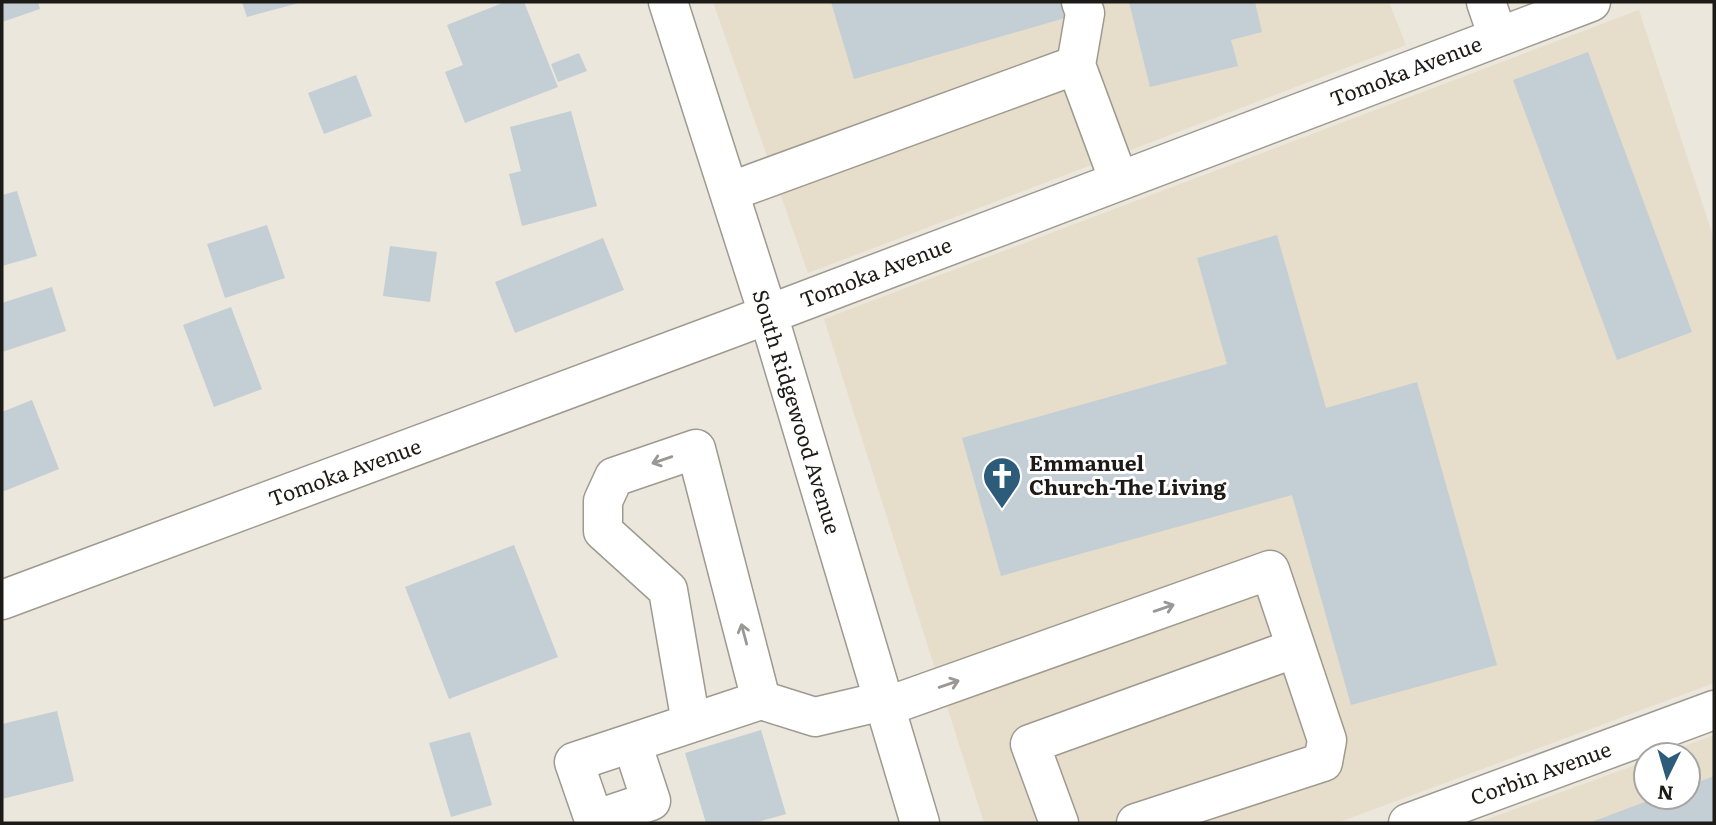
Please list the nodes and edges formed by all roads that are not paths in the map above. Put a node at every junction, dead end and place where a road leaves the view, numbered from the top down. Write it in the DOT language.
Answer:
graph roads {
  1 [pos="668,2"];
  2 [pos="1081,2"];
  3 [pos="1591,2"];
  4 [pos="1492,19"];
  5 [pos="1076,65"];
  6 [pos="1119,181"];
  7 [pos="729,192"];
  8 [pos="768,314"];
  9 [pos="2,600"];
  10 [pos="1296,649"];
  11 [pos="761,700"];
  12 [pos="884,704"];
  13 [pos="1714,710"];
  14 [pos="691,723"];
  15 [pos="632,743"];
  16 [pos="920,823"];
  17 [pos="1059,823"];
  18 [pos="1136,823"];
  19 [pos="1408,823"];
  1 -- 7 [label="street, South Ridgewood Avenue"];
  2 -- 5 [label="street"];
  3 -- 4 [label="street, Tomoka Avenue"];
  4 -- 6 [label="street, Tomoka Avenue"];
  5 -- 6 [label="street"];
  5 -- 7 [label="street"];
  6 -- 8 [label="street, Tomoka Avenue"];
  7 -- 8 [label="street, South Ridgewood Avenue"];
  8 -- 9 [label="street, Tomoka Avenue"];
  8 -- 12 [label="street, South Ridgewood Avenue"];
  12 -- 10 [label="street, one-way"];
  10 -- 17 [label="street"];
  10 -- 18 [label="street"];
  11 -- 12 [label="street"];
  11 -- 14 [label="street"];
  11 -- 14 [label="street, one-way"];
  12 -- 16 [label="street, South Ridgewood Avenue"];
  13 -- 19 [label="street, Corbin Avenue"];
  14 -- 15 [label="street"];
}
